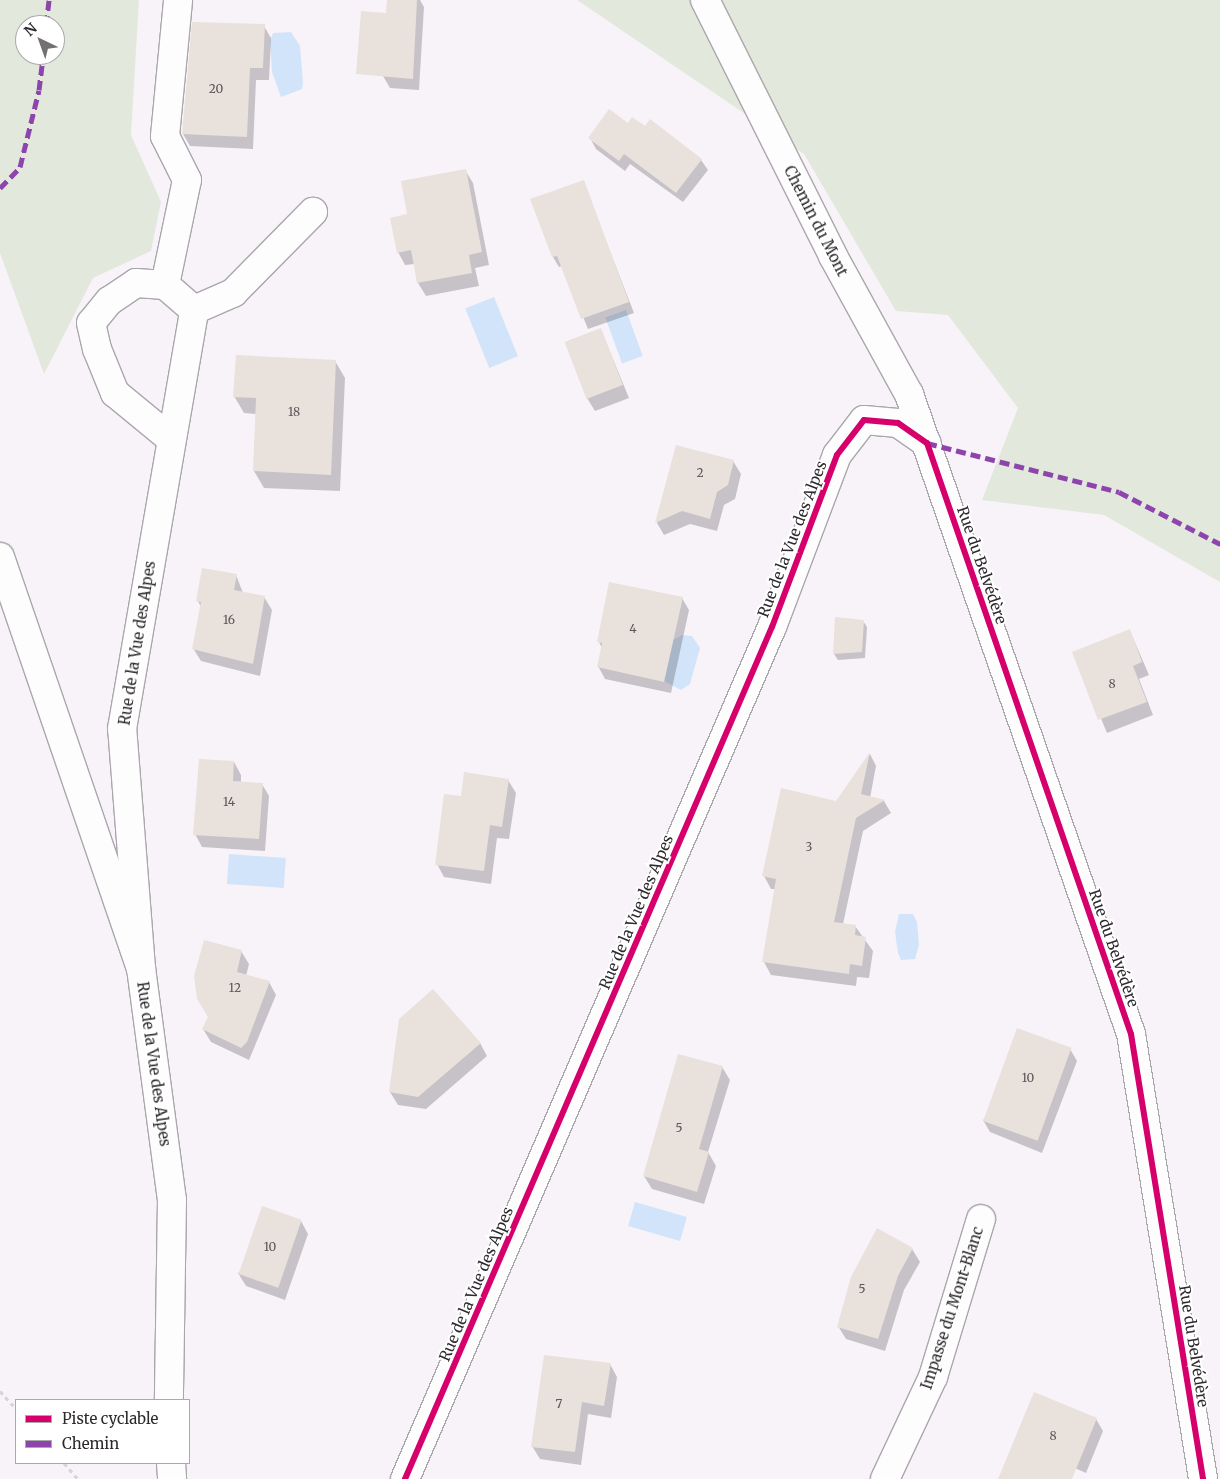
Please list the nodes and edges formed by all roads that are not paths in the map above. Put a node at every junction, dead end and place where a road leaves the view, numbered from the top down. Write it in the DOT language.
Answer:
graph roads {
  1 [pos="178,0"];
  2 [pos="705,0"];
  3 [pos="313,212"];
  4 [pos="165,285"];
  5 [pos="194,310"];
  6 [pos="171,439"];
  7 [pos="927,443"];
  8 [pos="0,557"];
  9 [pos="141,968"];
  10 [pos="981,1219"];
  11 [pos="169,1399"];
  12 [pos="171,1464"];
  13 [pos="172,1479"];
  14 [pos="405,1479"];
  15 [pos="885,1479"];
  16 [pos="1203,1479"];
  1 -- 4 [label="street"];
  2 -- 7 [label="street, Chemin du Mont"];
  3 -- 5 [label="street"];
  4 -- 5 [label="street"];
  4 -- 6 [label="street"];
  5 -- 6 [label="street, Rue de la Vue des Alpes"];
  6 -- 9 [label="street, Rue de la Vue des Alpes"];
  7 -- 14 [label="street, Rue de la Vue des Alpes"];
  7 -- 16 [label="street, Rue du Belvédère"];
  8 -- 9 [label="street, Rue de la Vue des Alpes"];
  9 -- 11 [label="street, Rue de la Vue des Alpes"];
  10 -- 15 [label="street, Impasse du Mont-Blanc"];
  12 -- 13 [label="street"];
}
